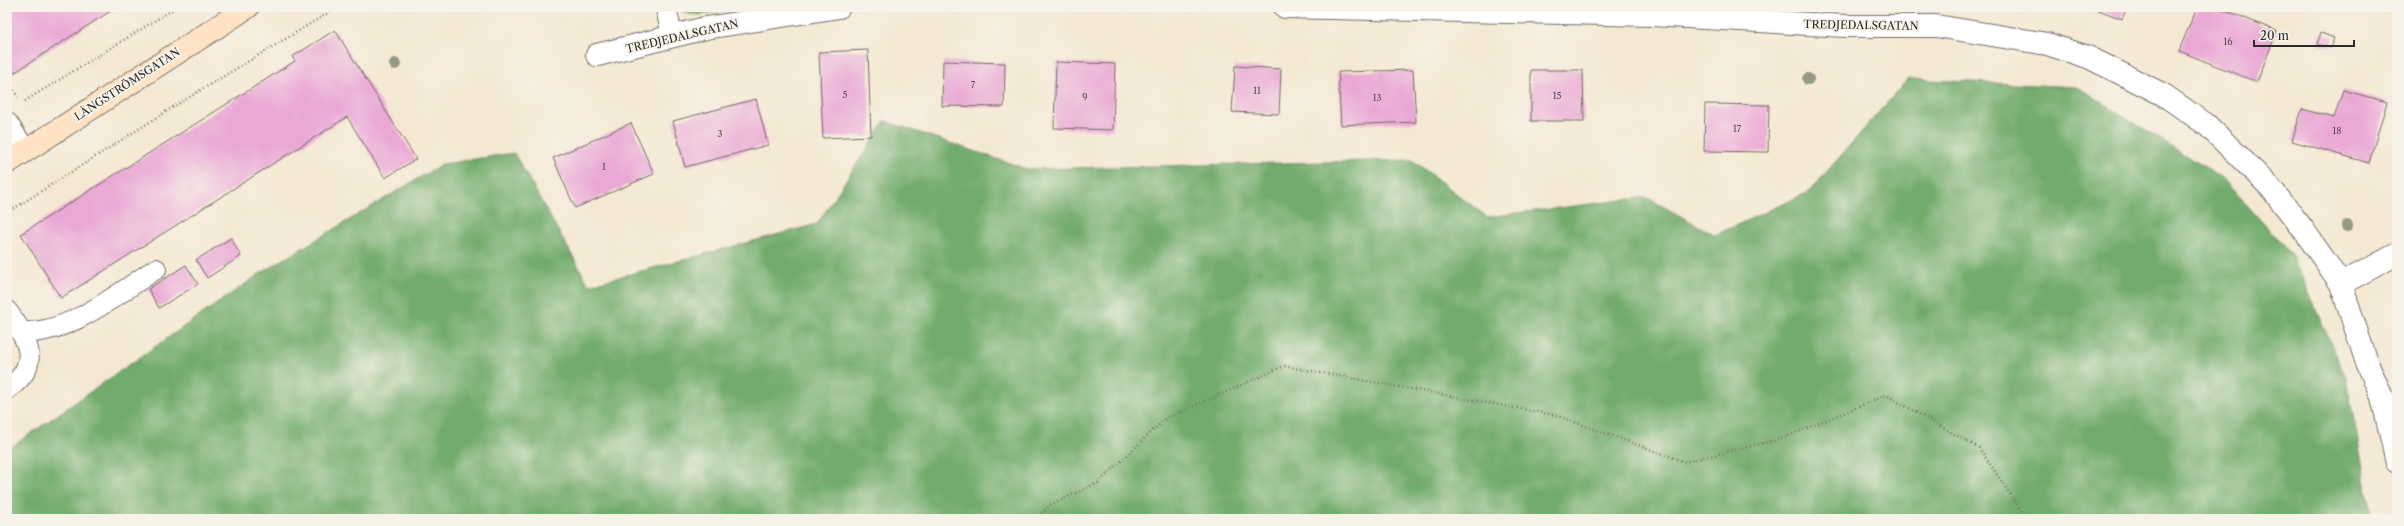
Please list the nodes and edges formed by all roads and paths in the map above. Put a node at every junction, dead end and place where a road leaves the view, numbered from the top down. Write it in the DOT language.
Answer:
graph roads {
  1 [pos="178,7"];
  2 [pos="248,7"];
  3 [pos="338,7"];
  4 [pos="666,7"];
  5 [pos="839,7"];
  6 [pos="1285,7"];
  7 [pos="672,37"];
  8 [pos="597,55"];
  9 [pos="7,80"];
  10 [pos="7,124"];
  11 [pos="25,151"];
  12 [pos="7,163"];
  13 [pos="7,213"];
  14 [pos="2397,254"];
  15 [pos="156,269"];
  16 [pos="2341,284"];
  17 [pos="7,312"];
  18 [pos="22,332"];
  19 [pos="7,389"];
  20 [pos="2397,462"];
  21 [pos="1036,519"];
  22 [pos="2027,519"];
  1 -- 9 [label="path"];
  2 -- 11 [label="street, LÅNGSTRÖMSGATAN"];
  3 -- 13 [label="path"];
  4 -- 7 [label="lane"];
  5 -- 7 [label="street, TREDJEDALSGATAN"];
  6 -- 16 [label="street, TREDJEDALSGATAN"];
  7 -- 8 [label="street, TREDJEDALSGATAN"];
  10 -- 11 [label="street"];
  11 -- 12 [label="street, LÅNGSTRÖMSGATAN"];
  14 -- 16 [label="street"];
  15 -- 18 [label="lane"];
  16 -- 20 [label="street, TREDJEDALSGATAN"];
  17 -- 18 [label="lane"];
  18 -- 19 [label="lane"];
  21 -- 22 [label="path"];
}
